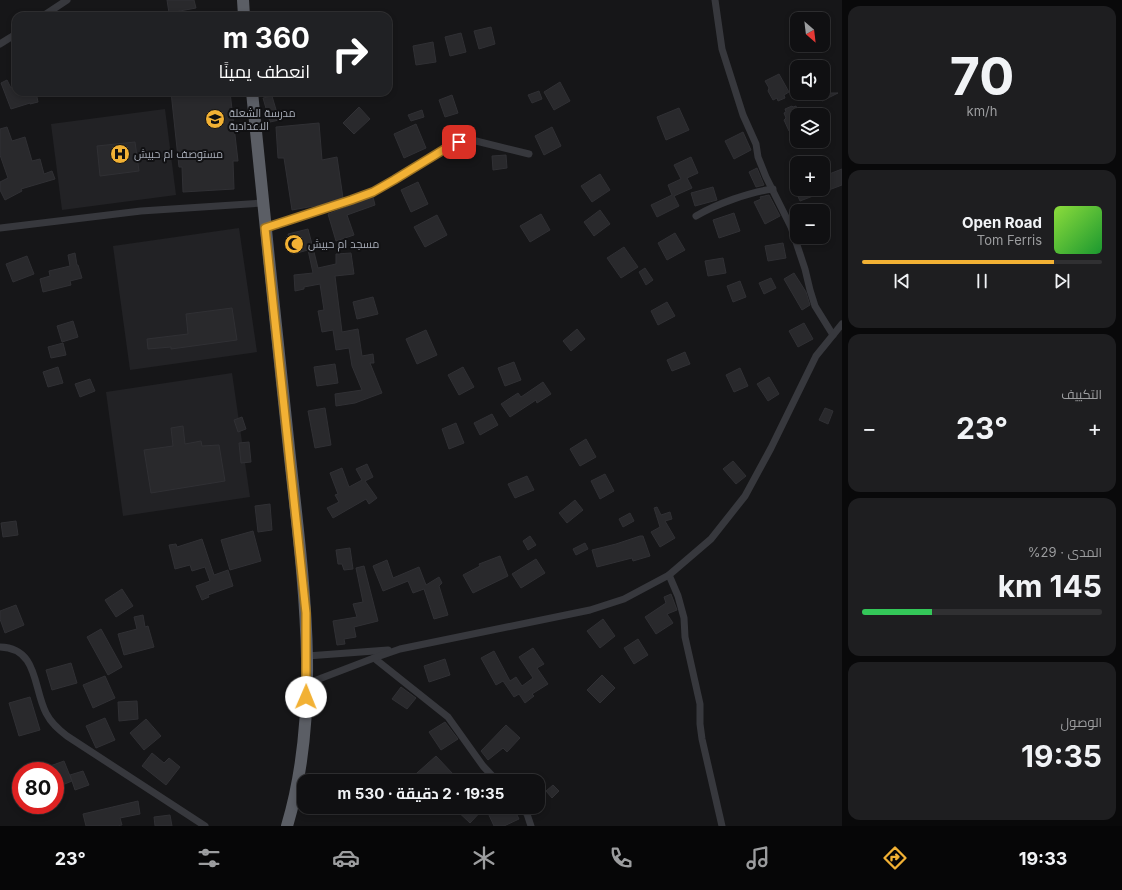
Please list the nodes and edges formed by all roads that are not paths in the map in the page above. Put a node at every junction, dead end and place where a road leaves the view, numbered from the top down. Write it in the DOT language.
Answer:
graph roads {
  1 [pos="67,0"];
  2 [pos="243,0"];
  3 [pos="715,0"];
  4 [pos="49,12"];
  5 [pos="244,12"];
  6 [pos="12,36"];
  7 [pos="0,44"];
  8 [pos="252,96"];
  9 [pos="529,154"];
  10 [pos="773,189"];
  11 [pos="262,203"];
  12 [pos="696,216"];
  13 [pos="0,228"];
  14 [pos="265,228"];
  15 [pos="842,324"];
  16 [pos="833,335"];
  17 [pos="669,575"];
  18 [pos="0,648"];
  19 [pos="400,650"];
  20 [pos="307,656"];
  21 [pos="374,658"];
  22 [pos="306,684"];
  23 [pos="490,774"];
  24 [pos="527,814"];
  25 [pos="205,826"];
  26 [pos="288,826"];
  27 [pos="531,826"];
  28 [pos="722,826"];
  1 -- 4 [label="street"];
  2 -- 5 [label="highway"];
  3 -- 10 [label="street"];
  6 -- 7 [label="street"];
  8 -- 11 [label="highway"];
  9 -- 14 [label="street"];
  10 -- 12 [label="street"];
  10 -- 16 [label="street"];
  11 -- 13 [label="street"];
  11 -- 14 [label="highway"];
  14 -- 20 [label="highway"];
  15 -- 16 [label="street"];
  16 -- 17 [label="street"];
  17 -- 19 [label="street"];
  17 -- 28 [label="street"];
  18 -- 25 [label="street"];
  19 -- 20 [label="street"];
  19 -- 21 [label="street"];
  20 -- 22 [label="highway"];
  21 -- 22 [label="street"];
  21 -- 23 [label="street"];
  22 -- 26 [label="highway"];
  24 -- 27 [label="street"];
}
